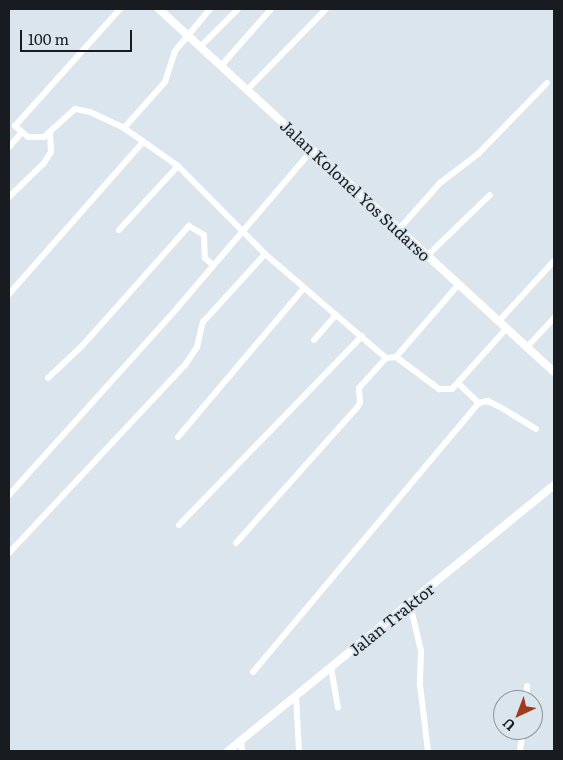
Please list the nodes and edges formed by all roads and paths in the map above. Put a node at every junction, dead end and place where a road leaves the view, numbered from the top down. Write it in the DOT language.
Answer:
graph roads {
  1 [pos="120,9"];
  2 [pos="210,9"];
  3 [pos="238,9"];
  4 [pos="271,9"];
  5 [pos="326,9"];
  6 [pos="163,10"];
  7 [pos="188,36"];
  8 [pos="200,47"];
  9 [pos="221,66"];
  10 [pos="547,83"];
  11 [pos="247,90"];
  12 [pos="124,128"];
  13 [pos="21,133"];
  14 [pos="50,134"];
  15 [pos="143,142"];
  16 [pos="9,147"];
  17 [pos="312,150"];
  18 [pos="178,166"];
  19 [pos="490,196"];
  20 [pos="9,198"];
  21 [pos="399,229"];
  22 [pos="119,230"];
  23 [pos="242,232"];
  24 [pos="265,254"];
  25 [pos="428,255"];
  26 [pos="554,260"];
  27 [pos="212,264"];
  28 [pos="459,284"];
  29 [pos="303,289"];
  30 [pos="9,294"];
  31 [pos="336,315"];
  32 [pos="554,318"];
  33 [pos="499,321"];
  34 [pos="507,328"];
  35 [pos="362,336"];
  36 [pos="314,340"];
  37 [pos="528,347"];
  38 [pos="396,357"];
  39 [pos="386,358"];
  40 [pos="553,367"];
  41 [pos="48,378"];
  42 [pos="459,384"];
  43 [pos="479,402"];
  44 [pos="536,430"];
  45 [pos="178,437"];
  46 [pos="554,485"];
  47 [pos="9,495"];
  48 [pos="180,525"];
  49 [pos="236,543"];
  50 [pos="9,553"];
  51 [pos="410,604"];
  52 [pos="331,668"];
  53 [pos="253,672"];
  54 [pos="527,686"];
  55 [pos="527,690"];
  56 [pos="296,696"];
  57 [pos="338,707"];
  58 [pos="241,740"];
  59 [pos="228,751"];
  60 [pos="242,751"];
  61 [pos="299,751"];
  62 [pos="428,751"];
  1 -- 13 [label="street"];
  2 -- 7 [label="street"];
  3 -- 8 [label="street"];
  4 -- 9 [label="street"];
  5 -- 11 [label="street"];
  6 -- 7 [label="street, Jalan Kolonel Yos Sudarso"];
  7 -- 8 [label="street, Jalan Kolonel Yos Sudarso"];
  7 -- 12 [label="street"];
  8 -- 9 [label="street, Jalan Kolonel Yos Sudarso"];
  9 -- 11 [label="street, Jalan Kolonel Yos Sudarso"];
  10 -- 21 [label="street"];
  11 -- 17 [label="street, Jalan Kolonel Yos Sudarso"];
  12 -- 14 [label="street"];
  12 -- 15 [label="street"];
  13 -- 14 [label="street"];
  13 -- 16 [label="street"];
  14 -- 20 [label="street"];
  15 -- 18 [label="street"];
  15 -- 30 [label="street"];
  17 -- 21 [label="street, Jalan Kolonel Yos Sudarso"];
  17 -- 23 [label="street"];
  18 -- 22 [label="street"];
  18 -- 23 [label="street"];
  19 -- 25 [label="street"];
  21 -- 25 [label="street, Jalan Kolonel Yos Sudarso"];
  23 -- 24 [label="street"];
  23 -- 27 [label="street"];
  24 -- 29 [label="street"];
  24 -- 50 [label="street"];
  25 -- 28 [label="street, Jalan Kolonel Yos Sudarso"];
  26 -- 33 [label="street"];
  27 -- 41 [label="street"];
  27 -- 47 [label="street"];
  28 -- 33 [label="street, Jalan Kolonel Yos Sudarso"];
  28 -- 38 [label="street"];
  29 -- 31 [label="street"];
  29 -- 45 [label="street"];
  31 -- 35 [label="street"];
  31 -- 36 [label="street"];
  32 -- 37 [label="street"];
  33 -- 34 [label="street, Jalan Kolonel Yos Sudarso"];
  34 -- 37 [label="street, Jalan Kolonel Yos Sudarso"];
  34 -- 42 [label="street"];
  35 -- 39 [label="street"];
  35 -- 48 [label="street"];
  37 -- 40 [label="street, Jalan Kolonel Yos Sudarso"];
  38 -- 39 [label="street"];
  38 -- 42 [label="street"];
  39 -- 49 [label="street"];
  42 -- 43 [label="street"];
  43 -- 44 [label="street"];
  43 -- 53 [label="street"];
  46 -- 51 [label="street, Jalan Traktor"];
  51 -- 52 [label="street, Jalan Traktor"];
  51 -- 62 [label="street"];
  52 -- 56 [label="street, Jalan Traktor"];
  52 -- 57 [label="street"];
  54 -- 55 [label="street"];
  56 -- 58 [label="street, Jalan Traktor"];
  56 -- 61 [label="street"];
  58 -- 59 [label="street, Jalan Traktor"];
  58 -- 60 [label="street"];
}
